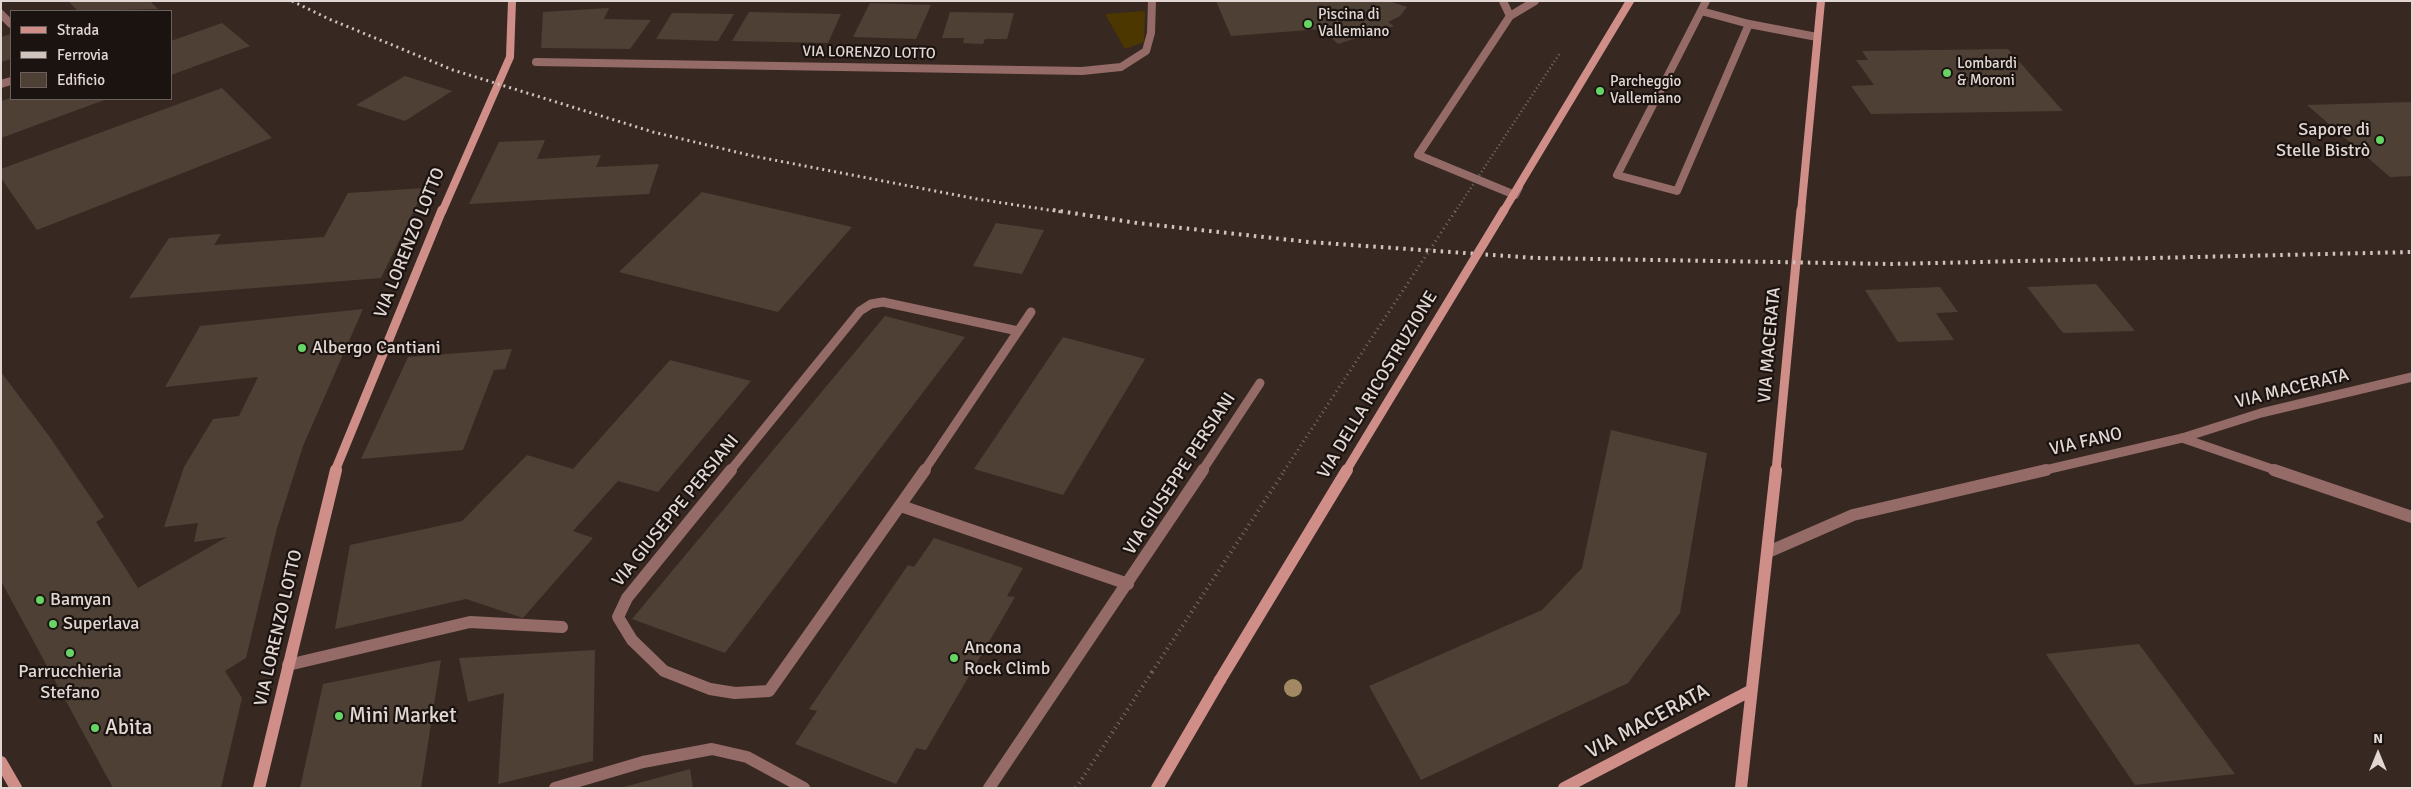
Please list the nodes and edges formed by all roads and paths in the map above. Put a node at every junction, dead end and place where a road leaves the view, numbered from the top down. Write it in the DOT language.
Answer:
graph roads {
  1 [pos="512,1"];
  2 [pos="1152,1"];
  3 [pos="1503,1"];
  4 [pos="1535,1"];
  5 [pos="1630,1"];
  6 [pos="1706,1"];
  7 [pos="1820,1"];
  8 [pos="1701,11"];
  9 [pos="1,14"];
  10 [pos="1510,16"];
  11 [pos="10,23"];
  12 [pos="1749,24"];
  13 [pos="1817,37"];
  14 [pos="1565,46"];
  15 [pos="536,62"];
  16 [pos="1031,312"];
  17 [pos="1018,331"];
  18 [pos="2412,377"];
  19 [pos="1260,383"];
  20 [pos="2182,438"];
  21 [pos="901,506"];
  22 [pos="2412,517"];
  23 [pos="1768,552"];
  24 [pos="1128,584"];
  25 [pos="562,627"];
  26 [pos="288,665"];
  27 [pos="1750,691"];
  28 [pos="1,762"];
  29 [pos="16,788"];
  30 [pos="259,788"];
  31 [pos="555,788"];
  32 [pos="804,788"];
  33 [pos="989,788"];
  34 [pos="1076,788"];
  35 [pos="1157,788"];
  36 [pos="1564,788"];
  37 [pos="1741,788"];
  1 -- 26 [label="street, VIA LORENZO LOTTO"];
  2 -- 15 [label="street, VIA LORENZO LOTTO"];
  3 -- 10 [label="street"];
  4 -- 10 [label="street"];
  5 -- 10 [label="street"];
  5 -- 35 [label="street, VIA DELLA RICOSTRUZIONE, bridge"];
  6 -- 8 [label="street"];
  7 -- 13 [label="street, VIA MACERATA"];
  8 -- 12 [label="street"];
  8 -- 12 [label="street"];
  9 -- 11 [label="street"];
  12 -- 13 [label="street"];
  13 -- 23 [label="street, VIA MACERATA"];
  14 -- 34 [label="path, bridge"];
  16 -- 17 [label="street, VIA GIUSEPPE PERSIANI"];
  17 -- 21 [label="street, VIA GIUSEPPE PERSIANI"];
  17 -- 21 [label="street, VIA GIUSEPPE PERSIANI"];
  18 -- 20 [label="street, VIA MACERATA"];
  19 -- 24 [label="street, VIA GIUSEPPE PERSIANI"];
  20 -- 22 [label="street"];
  20 -- 23 [label="street, VIA FANO"];
  21 -- 24 [label="street"];
  23 -- 27 [label="street, VIA MACERATA"];
  24 -- 33 [label="street, VIA GIUSEPPE PERSIANI"];
  25 -- 26 [label="street"];
  26 -- 30 [label="street, VIA LORENZO LOTTO"];
  27 -- 36 [label="street, VIA MACERATA"];
  27 -- 37 [label="street, VIA MACERATA"];
  28 -- 29 [label="street"];
  31 -- 32 [label="street"];
}
